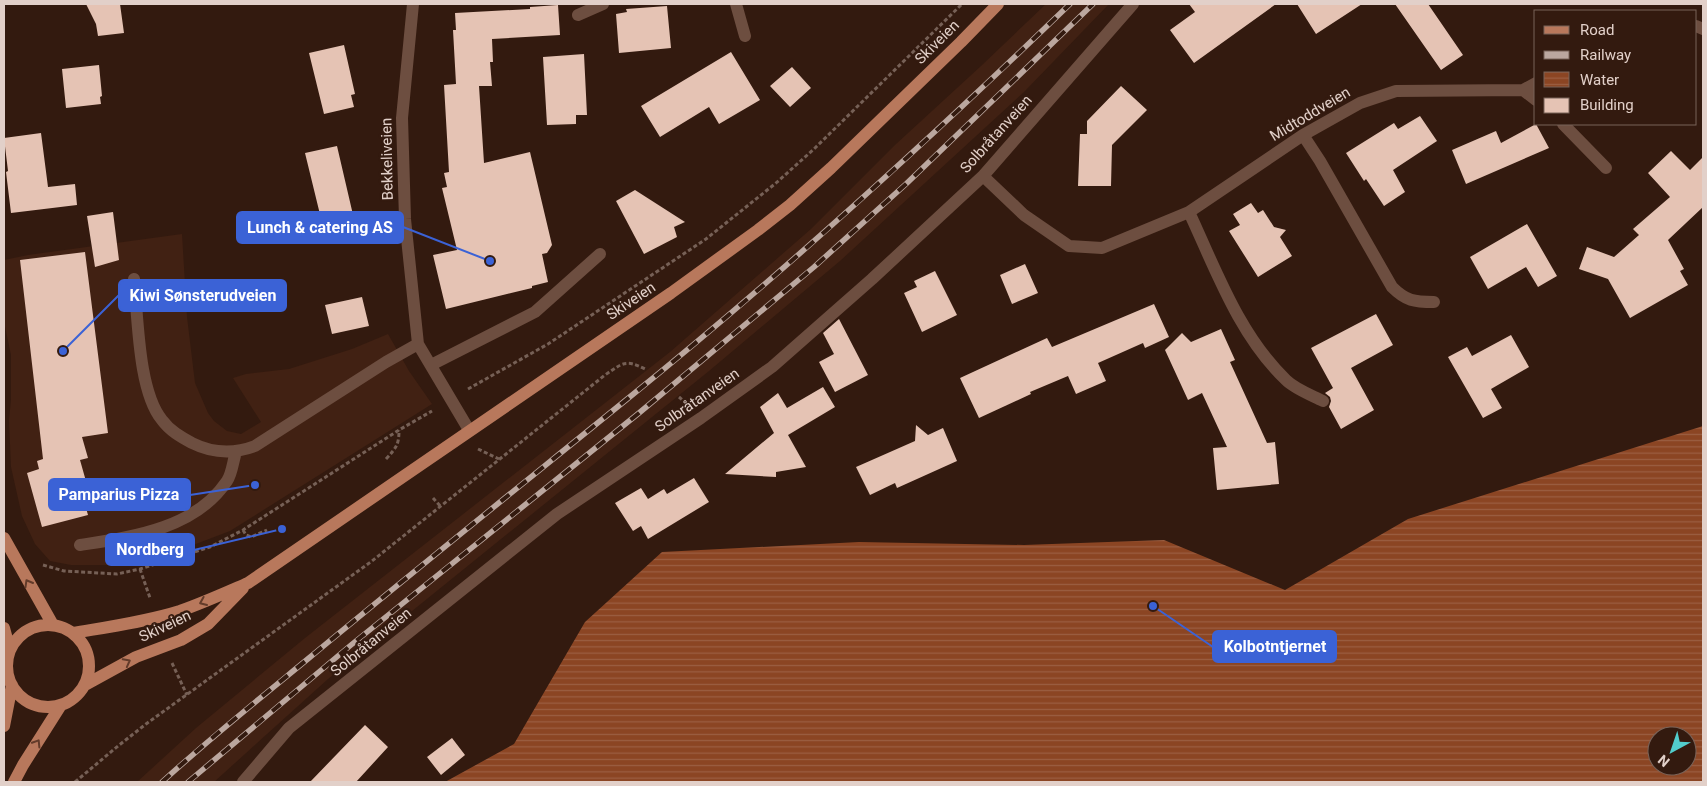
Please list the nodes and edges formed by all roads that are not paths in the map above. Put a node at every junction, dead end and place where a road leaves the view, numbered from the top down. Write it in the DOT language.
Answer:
graph roads {
  1 [pos="413,4"];
  2 [pos="603,4"];
  3 [pos="736,4"];
  4 [pos="998,4"];
  5 [pos="1133,4"];
  6 [pos="578,15"];
  7 [pos="745,36"];
  8 [pos="1534,84"];
  9 [pos="1524,90"];
  10 [pos="1534,98"];
  11 [pos="1564,125"];
  12 [pos="1303,135"];
  13 [pos="1606,168"];
  14 [pos="983,176"];
  15 [pos="1189,212"];
  16 [pos="600,254"];
  17 [pos="134,279"];
  18 [pos="1434,302"];
  19 [pos="418,344"];
  20 [pos="431,365"];
  21 [pos="1322,401"];
  22 [pos="469,430"];
  23 [pos="236,452"];
  24 [pos="4,538"];
  25 [pos="80,545"];
  26 [pos="248,583"];
  27 [pos="53,625"];
  28 [pos="4,628"];
  29 [pos="73,633"];
  30 [pos="10,650"];
  31 [pos="12,685"];
  32 [pos="84,685"];
  33 [pos="61,705"];
  34 [pos="4,726"];
  35 [pos="14,782"];
  36 [pos="243,782"];
  1 -- 19 [label="street, Bekkeliveien"];
  2 -- 6 [label="street"];
  3 -- 7 [label="street"];
  4 -- 22 [label="main road, Skiveien"];
  5 -- 14 [label="street, Solbråtanveien"];
  8 -- 9 [label="street, Midtoddveien"];
  9 -- 10 [label="street"];
  9 -- 12 [label="street, Midtoddveien"];
  11 -- 13 [label="street"];
  12 -- 15 [label="street, Midtoddveien"];
  12 -- 18 [label="street"];
  14 -- 15 [label="street, Midtoddveien"];
  14 -- 36 [label="street, Solbråtanveien"];
  15 -- 21 [label="street"];
  16 -- 20 [label="street"];
  17 -- 23 [label="street"];
  19 -- 20 [label="street, Bekkeliveien"];
  19 -- 23 [label="street"];
  20 -- 22 [label="street, Bekkeliveien"];
  22 -- 26 [label="main road, Skiveien"];
  23 -- 25 [label="street"];
  27 -- 24 [label="main road, one-way"];
  26 -- 29 [label="main road, Skiveien, one-way"];
  32 -- 26 [label="main road, Skiveien, one-way"];
  27 -- 29 [label="main road"];
  27 -- 30 [label="main road"];
  28 -- 30 [label="main road"];
  29 -- 32 [label="main road"];
  30 -- 31 [label="main road"];
  31 -- 33 [label="main road"];
  31 -- 34 [label="main road"];
  32 -- 33 [label="main road"];
  35 -- 33 [label="main road, one-way"];
}
